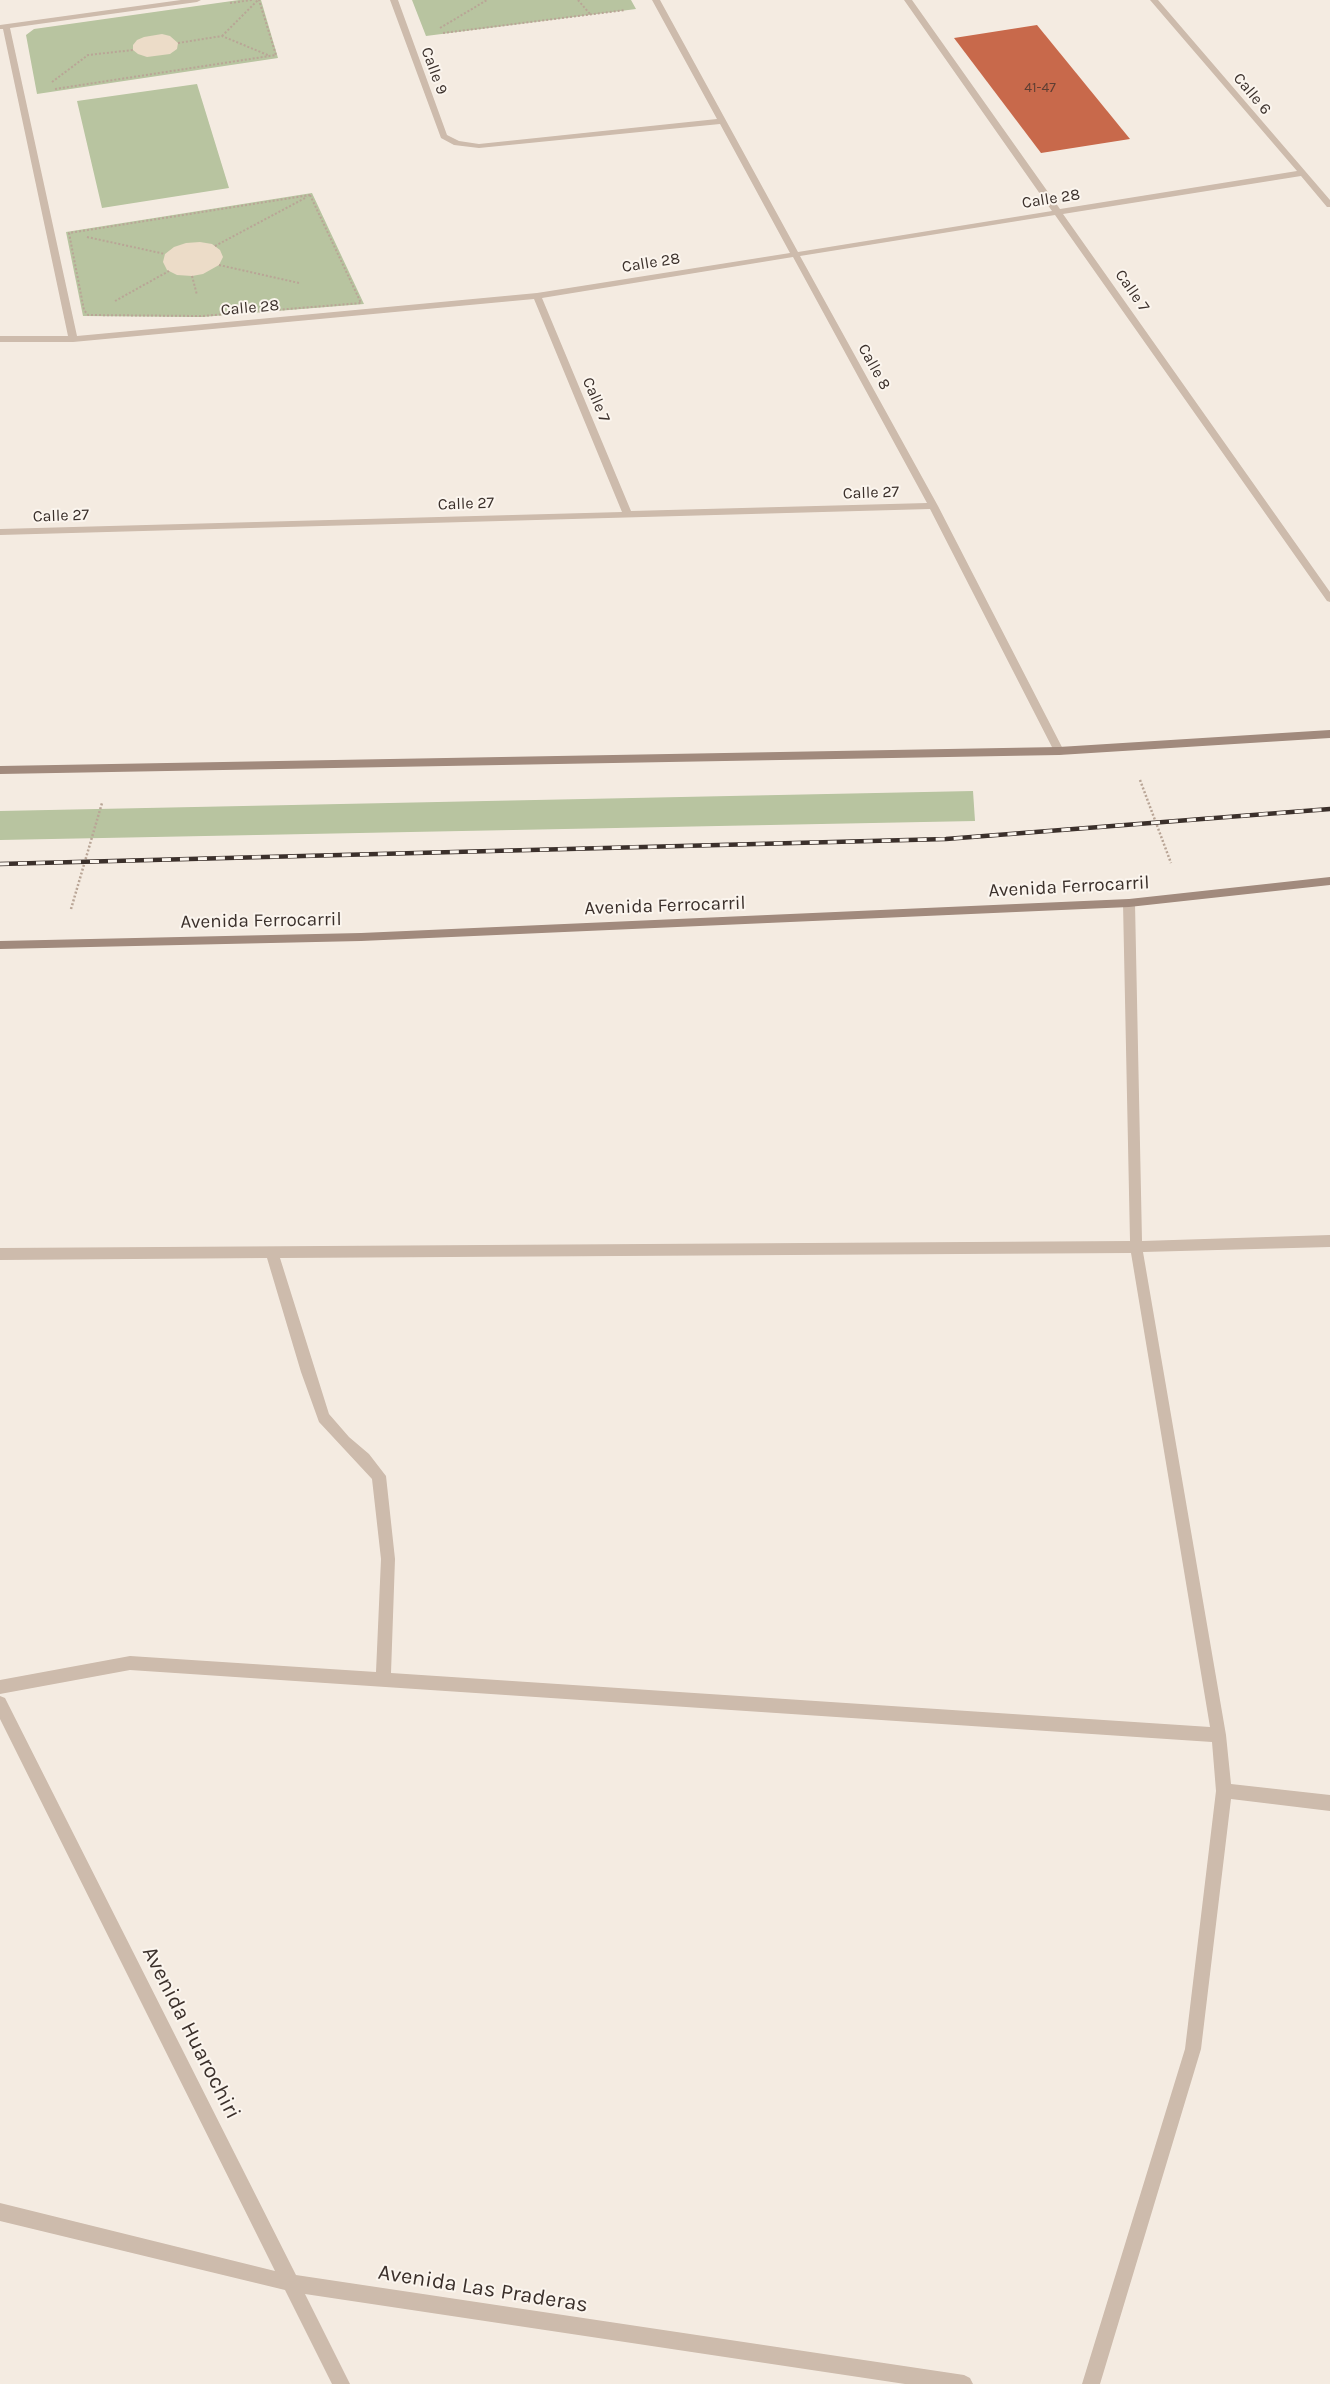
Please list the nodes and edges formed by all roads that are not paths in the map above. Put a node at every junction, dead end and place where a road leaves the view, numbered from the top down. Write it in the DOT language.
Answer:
graph roads {
  1 [pos="197,0"];
  2 [pos="394,0"];
  3 [pos="656,0"];
  4 [pos="908,0"];
  5 [pos="1154,0"];
  6 [pos="3,27"];
  7 [pos="722,120"];
  8 [pos="1302,173"];
  9 [pos="1330,205"];
  10 [pos="1058,213"];
  11 [pos="795,254"];
  12 [pos="537,296"];
  13 [pos="0,339"];
  14 [pos="73,339"];
  15 [pos="933,506"];
  16 [pos="628,515"];
  17 [pos="0,532"];
  18 [pos="1330,599"];
  19 [pos="1330,734"];
  20 [pos="1059,751"];
  21 [pos="0,770"];
  22 [pos="1330,881"];
  23 [pos="1130,903"];
  24 [pos="0,945"];
  25 [pos="1330,1241"];
  26 [pos="1136,1247"];
  27 [pos="272,1252"];
  28 [pos="0,1254"];
  29 [pos="383,1680"];
  30 [pos="0,1687"];
  31 [pos="0,1703"];
  32 [pos="1218,1735"];
  33 [pos="1224,1791"];
  34 [pos="1330,1803"];
  35 [pos="0,2212"];
  36 [pos="290,2283"];
  37 [pos="342,2384"];
  38 [pos="964,2384"];
  39 [pos="1091,2384"];
  1 -- 6 [label="street"];
  2 -- 7 [label="street, Calle 9"];
  3 -- 7 [label="street, Calle 8"];
  4 -- 10 [label="street, Calle 7"];
  5 -- 8 [label="street, Calle 6"];
  6 -- 14 [label="street"];
  7 -- 11 [label="street, Calle 8"];
  8 -- 9 [label="street, Calle 6"];
  8 -- 10 [label="street, Calle 28"];
  10 -- 11 [label="street, Calle 28"];
  10 -- 18 [label="street, Calle 7"];
  11 -- 12 [label="street, Calle 28"];
  11 -- 15 [label="street, Calle 8"];
  12 -- 14 [label="street, Calle 28"];
  12 -- 16 [label="street, Calle 7"];
  13 -- 14 [label="street, Calle 28"];
  15 -- 16 [label="street, Calle 27"];
  15 -- 20 [label="street, Calle 8"];
  16 -- 17 [label="street, Calle 27"];
  19 -- 20 [label="street"];
  20 -- 21 [label="street"];
  22 -- 23 [label="street, Avenida Ferrocarril"];
  23 -- 24 [label="street, Avenida Ferrocarril"];
  23 -- 26 [label="street"];
  25 -- 26 [label="street"];
  26 -- 27 [label="street"];
  26 -- 32 [label="street"];
  27 -- 28 [label="street"];
  27 -- 29 [label="street"];
  29 -- 30 [label="street"];
  29 -- 32 [label="street"];
  31 -- 36 [label="street, Avenida Huarochiri"];
  32 -- 33 [label="street"];
  33 -- 34 [label="street"];
  33 -- 39 [label="street"];
  35 -- 36 [label="street, Avenida Las Praderas"];
  36 -- 37 [label="street, Avenida Huarochiri"];
  36 -- 38 [label="street, Avenida Las Praderas"];
}
